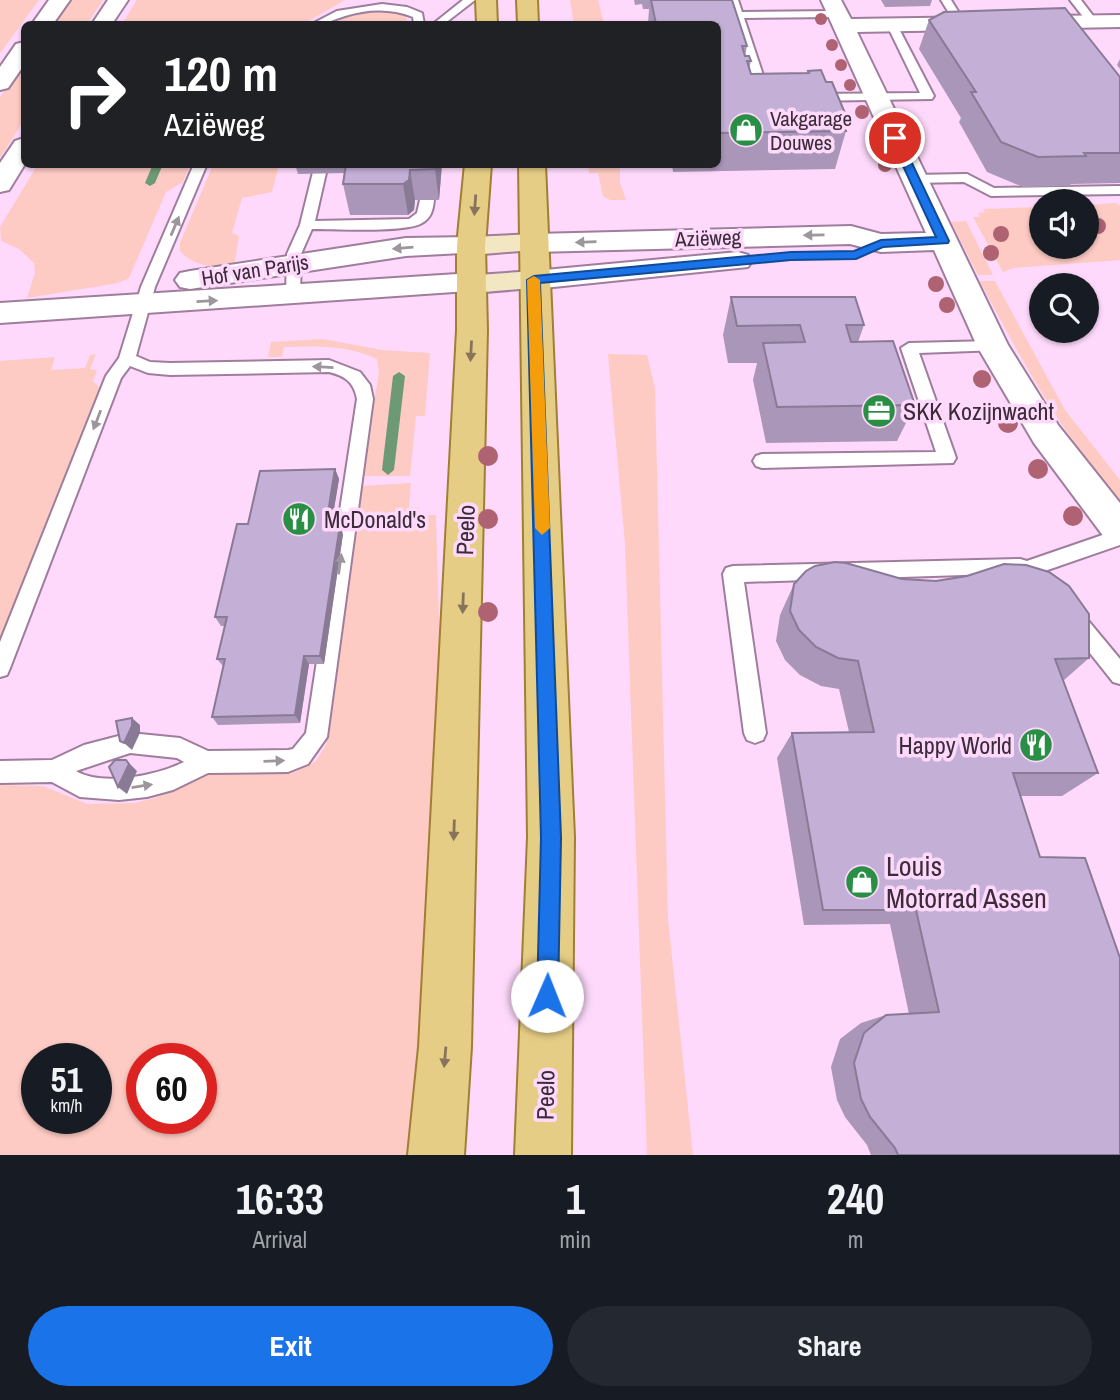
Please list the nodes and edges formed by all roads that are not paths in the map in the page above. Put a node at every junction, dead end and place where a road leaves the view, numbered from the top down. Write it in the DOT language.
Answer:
graph roads {
  1 [pos="60,0"];
  2 [pos="118,0"];
  3 [pos="470,0"];
  4 [pos="486,0"];
  5 [pos="527,0"];
  6 [pos="733,0"];
  7 [pos="946,0"];
  8 [pos="1075,0"];
  9 [pos="837,13"];
  10 [pos="738,15"];
  11 [pos="45,21"];
  12 [pos="104,21"];
  13 [pos="322,21"];
  14 [pos="419,21"];
  15 [pos="442,21"];
  16 [pos="487,21"];
  17 [pos="528,21"];
  18 [pos="1092,21"];
  19 [pos="1120,21"];
  20 [pos="961,24"];
  21 [pos="892,25"];
  22 [pos="21,53"];
  23 [pos="0,83"];
  24 [pos="875,97"];
  25 [pos="806,98"];
  26 [pos="779,99"];
  27 [pos="21,151"];
  28 [pos="199,168"];
  29 [pos="320,168"];
  30 [pos="478,168"];
  31 [pos="533,168"];
  32 [pos="914,179"];
  33 [pos="0,184"];
  34 [pos="1120,190"];
  35 [pos="427,200"];
  36 [pos="307,225"];
  37 [pos="944,241"];
  38 [pos="534,262"];
  39 [pos="294,264"];
  40 [pos="472,265"];
  41 [pos="145,296"];
  42 [pos="293,296"];
  43 [pos="0,313"];
  44 [pos="993,346"];
  45 [pos="127,359"];
  46 [pos="762,461"];
  47 [pos="1120,530"];
  48 [pos="1120,537"];
  49 [pos="1033,567"];
  50 [pos="0,668"];
  51 [pos="1120,675"];
  52 [pos="755,733"];
  53 [pos="205,762"];
  54 [pos="54,771"];
  55 [pos="0,772"];
  56 [pos="436,1155"];
  57 [pos="543,1155"];
  1 -- 11 [label="street"];
  2 -- 12 [label="street"];
  3 -- 15 [label="lane"];
  4 -- 16 [label="main road"];
  5 -- 17 [label="main road"];
  6 -- 10 [label="lane"];
  7 -- 20 [label="lane"];
  8 -- 18 [label="lane"];
  9 -- 10 [label="lane"];
  9 -- 21 [label="street"];
  9 -- 24 [label="street"];
  10 -- 26 [label="lane"];
  13 -- 14 [label="lane"];
  18 -- 19 [label="street"];
  18 -- 20 [label="street"];
  20 -- 21 [label="street"];
  21 -- 24 [label="lane"];
  22 -- 23 [label="street"];
  24 -- 25 [label="lane"];
  24 -- 32 [label="street"];
  27 -- 33 [label="street"];
  41 -- 28 [label="lane, one-way"];
  29 -- 36 [label="lane"];
  30 -- 40 [label="main road, Peelo, one-way"];
  31 -- 38 [label="main road, Peelo"];
  32 -- 34 [label="lane"];
  32 -- 37 [label="street"];
  35 -- 36 [label="lane"];
  36 -- 39 [label="lane"];
  37 -- 38 [label="street, Aziëweg"];
  37 -- 44 [label="street"];
  38 -- 40 [label="main road"];
  38 -- 57 [label="main road, Peelo"];
  40 -- 39 [label="street, Hof van Parijs, one-way"];
  39 -- 41 [label="street, Hof van Parijs"];
  39 -- 42 [label="lane"];
  40 -- 42 [label="street, Hof van Parijs"];
  40 -- 56 [label="main road, Peelo, one-way"];
  41 -- 42 [label="street, Hof van Parijs, one-way"];
  41 -- 43 [label="street, Hof van Parijs"];
  41 -- 45 [label="lane"];
  44 -- 46 [label="lane"];
  44 -- 47 [label="street"];
  45 -- 50 [label="lane, one-way"];
  53 -- 45 [label="lane, one-way"];
  48 -- 49 [label="lane"];
  49 -- 51 [label="lane"];
  49 -- 52 [label="lane"];
  53 -- 54 [label="lane"];
  54 -- 53 [label="lane, one-way"];
  54 -- 55 [label="lane"];
}
